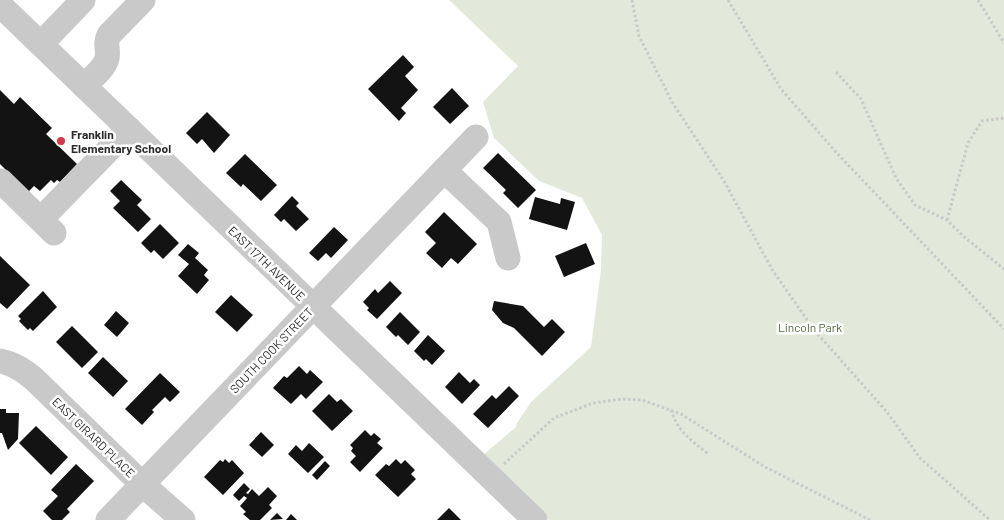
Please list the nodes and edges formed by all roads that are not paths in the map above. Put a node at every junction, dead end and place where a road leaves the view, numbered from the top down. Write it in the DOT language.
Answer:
graph roads {
  1 [pos="83,0"];
  2 [pos="143,0"];
  3 [pos="0,5"];
  4 [pos="41,44"];
  5 [pos="84,86"];
  6 [pos="129,129"];
  7 [pos="476,137"];
  8 [pos="444,170"];
  9 [pos="1,181"];
  10 [pos="508,258"];
  11 [pos="313,307"];
  12 [pos="0,342"];
  13 [pos="6,362"];
  14 [pos="142,484"];
  15 [pos="108,520"];
  16 [pos="183,520"];
  17 [pos="535,520"];
  1 -- 4 [label="street"];
  2 -- 5 [label="street"];
  3 -- 4 [label="street, EAST 17TH AVENUE"];
  4 -- 5 [label="street, EAST 17TH AVENUE"];
  5 -- 6 [label="street, EAST 17TH AVENUE"];
  6 -- 9 [label="street"];
  6 -- 11 [label="street, EAST 17TH AVENUE"];
  7 -- 8 [label="street, SOUTH COOK STREET"];
  8 -- 10 [label="street"];
  8 -- 11 [label="street, SOUTH COOK STREET"];
  11 -- 14 [label="street, SOUTH COOK STREET"];
  11 -- 17 [label="street, EAST 17TH AVENUE"];
  12 -- 13 [label="street"];
  13 -- 14 [label="street, EAST GIRARD PLACE"];
  14 -- 15 [label="street, SOUTH COOK STREET"];
  14 -- 16 [label="street, EAST GIRARD PLACE"];
}
